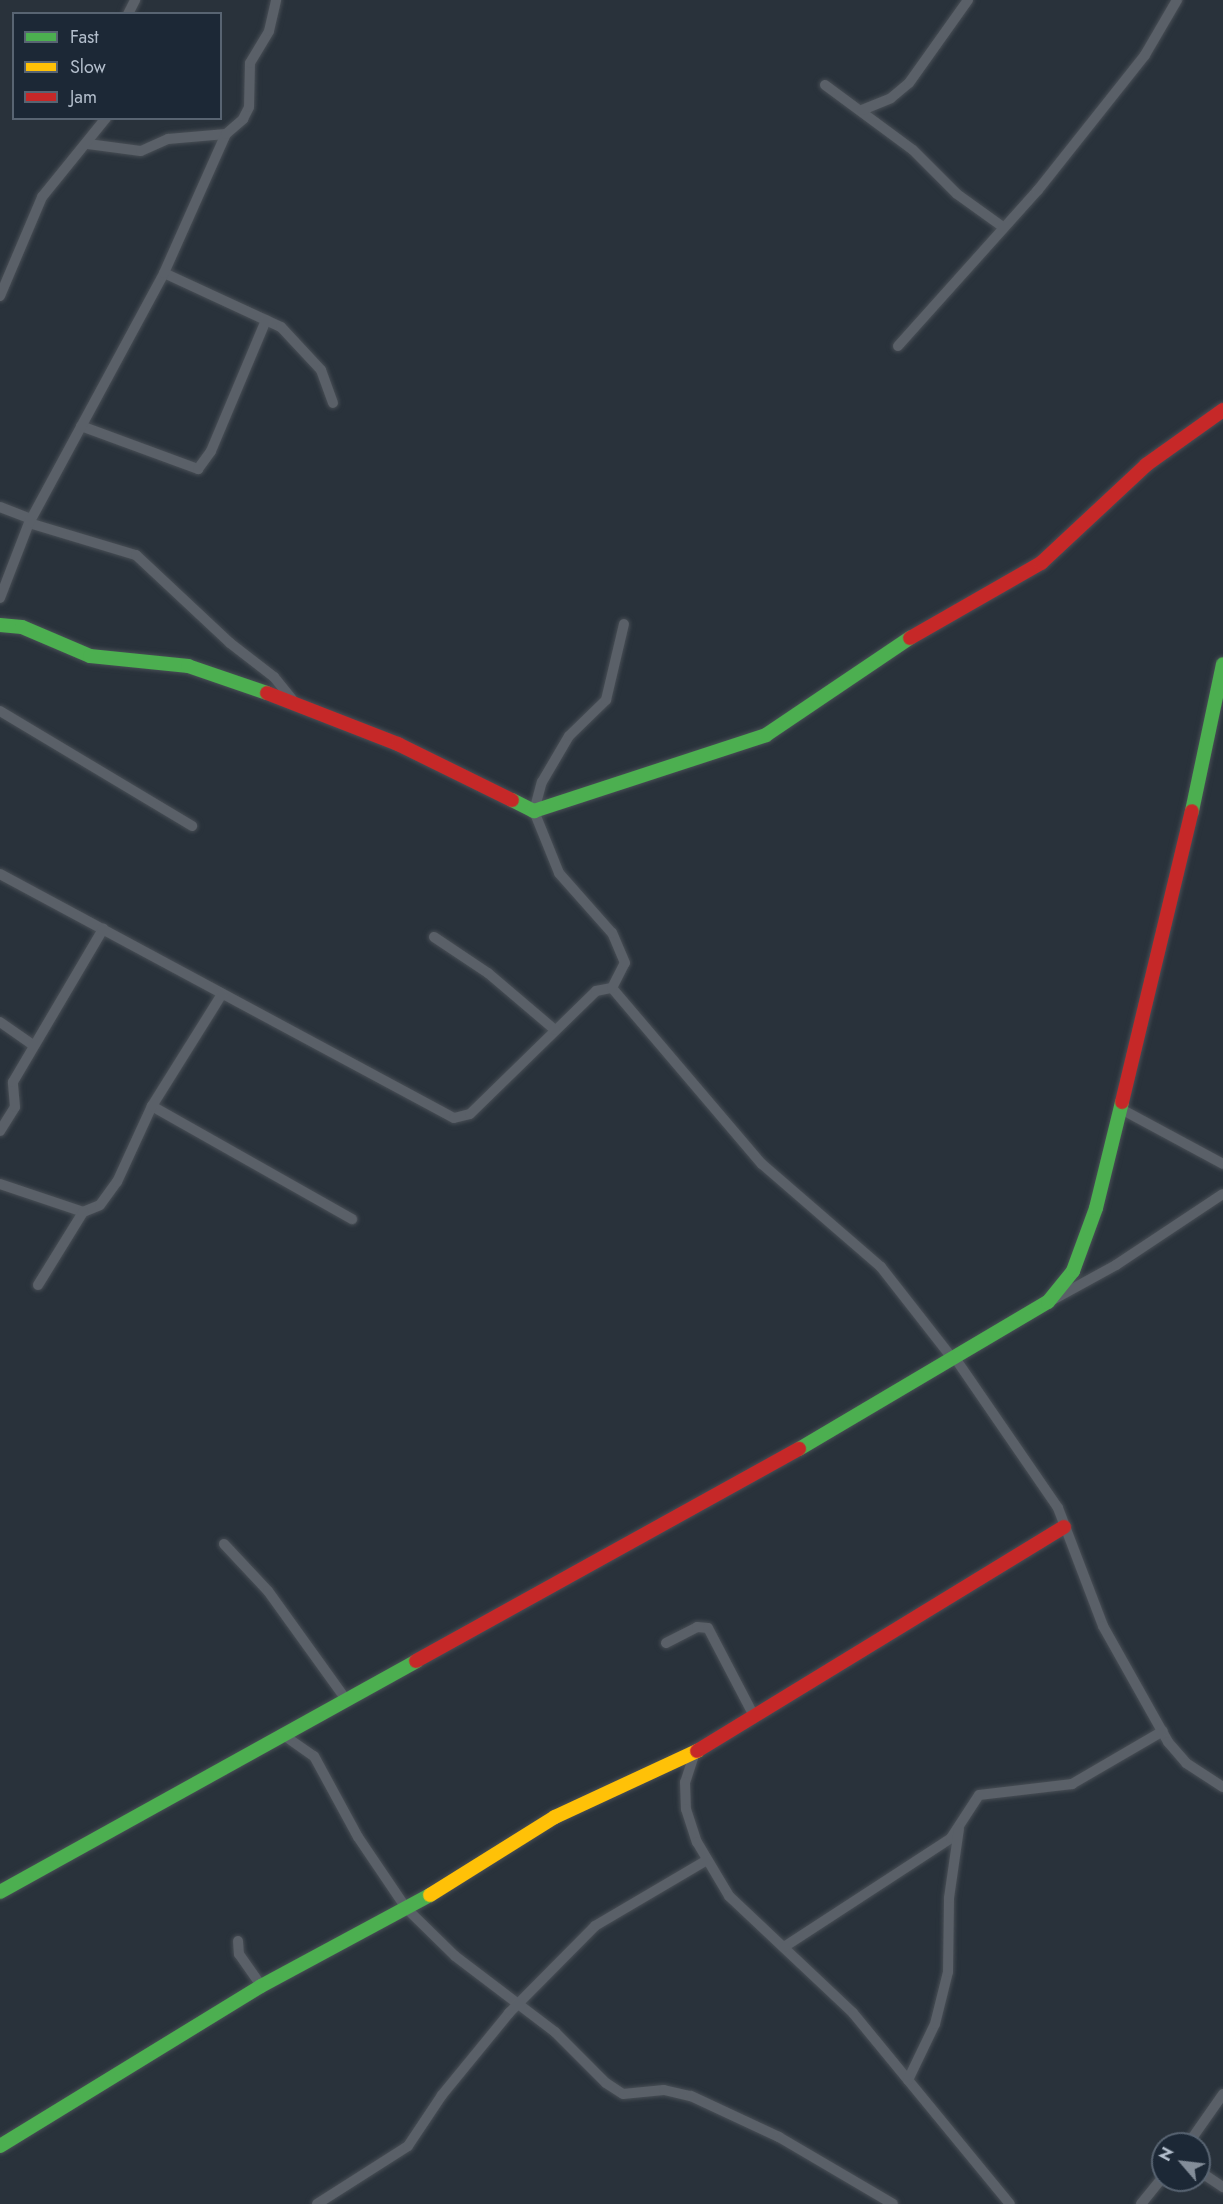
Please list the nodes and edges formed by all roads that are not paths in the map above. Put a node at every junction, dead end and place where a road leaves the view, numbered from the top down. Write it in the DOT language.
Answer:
graph roads {
  1 [pos="276,0"];
  2 [pos="968,0"];
  3 [pos="1178,0"];
  4 [pos="825,85"];
  5 [pos="862,111"];
  6 [pos="105,120"];
  7 [pos="226,134"];
  8 [pos="88,144"];
  9 [pos="1003,227"];
  10 [pos="164,273"];
  11 [pos="0,296"];
  12 [pos="266,320"];
  13 [pos="898,346"];
  14 [pos="333,403"];
  15 [pos="1223,410"];
  16 [pos="81,426"];
  17 [pos="0,507"];
  18 [pos="30,521"];
  19 [pos="0,598"];
  20 [pos="624,624"];
  21 [pos="0,625"];
  22 [pos="1223,664"];
  23 [pos="297,704"];
  24 [pos="0,711"];
  25 [pos="534,811"];
  26 [pos="192,826"];
  27 [pos="0,874"];
  28 [pos="103,929"];
  29 [pos="434,937"];
  30 [pos="612,988"];
  31 [pos="222,994"];
  32 [pos="0,1022"];
  33 [pos="555,1030"];
  34 [pos="33,1045"];
  35 [pos="152,1106"];
  36 [pos="1121,1109"];
  37 [pos="0,1131"];
  38 [pos="1223,1164"];
  39 [pos="0,1184"];
  40 [pos="1223,1194"];
  41 [pos="83,1212"];
  42 [pos="352,1219"];
  43 [pos="38,1285"];
  44 [pos="1048,1302"];
  45 [pos="954,1358"];
  46 [pos="1064,1527"];
  47 [pos="224,1544"];
  48 [pos="666,1642"];
  49 [pos="345,1698"];
  50 [pos="754,1716"];
  51 [pos="1162,1731"];
  52 [pos="282,1734"];
  53 [pos="695,1752"];
  54 [pos="1223,1787"];
  55 [pos="959,1829"];
  56 [pos="707,1860"];
  57 [pos="0,1892"];
  58 [pos="406,1908"];
  59 [pos="238,1941"];
  60 [pos="784,1947"];
  61 [pos="261,1986"];
  62 [pos="518,2003"];
  63 [pos="908,2080"];
  64 [pos="1223,2094"];
  65 [pos="1196,2132"];
  66 [pos="0,2146"];
  67 [pos="1151,2192"];
  68 [pos="317,2204"];
  69 [pos="893,2204"];
  70 [pos="1010,2204"];
  71 [pos="1141,2204"];
  1 -- 7 [label="street"];
  2 -- 5 [label="street"];
  3 -- 9 [label="street"];
  4 -- 5 [label="street"];
  5 -- 9 [label="street"];
  6 -- 8 [label="street"];
  7 -- 8 [label="street"];
  7 -- 10 [label="street"];
  8 -- 11 [label="street"];
  9 -- 13 [label="street"];
  10 -- 12 [label="street"];
  10 -- 16 [label="street"];
  12 -- 14 [label="street"];
  12 -- 16 [label="street"];
  15 -- 25 [label="street"];
  16 -- 18 [label="street"];
  17 -- 18 [label="street"];
  18 -- 19 [label="street"];
  18 -- 23 [label="street"];
  20 -- 25 [label="street"];
  21 -- 23 [label="street"];
  22 -- 36 [label="street"];
  23 -- 25 [label="street"];
  24 -- 26 [label="street"];
  25 -- 30 [label="street"];
  27 -- 28 [label="street"];
  28 -- 31 [label="street"];
  28 -- 34 [label="street"];
  29 -- 33 [label="street"];
  30 -- 33 [label="street"];
  30 -- 45 [label="street"];
  31 -- 33 [label="street"];
  31 -- 35 [label="street"];
  32 -- 34 [label="street"];
  34 -- 37 [label="street"];
  35 -- 41 [label="street"];
  35 -- 42 [label="street"];
  36 -- 38 [label="street"];
  36 -- 44 [label="street"];
  39 -- 41 [label="street"];
  40 -- 44 [label="street"];
  41 -- 43 [label="street"];
  44 -- 45 [label="street"];
  45 -- 46 [label="street"];
  45 -- 49 [label="street"];
  46 -- 50 [label="street"];
  46 -- 51 [label="street"];
  47 -- 49 [label="street"];
  48 -- 50 [label="street"];
  49 -- 52 [label="street"];
  50 -- 53 [label="street"];
  51 -- 54 [label="street"];
  51 -- 55 [label="street"];
  52 -- 57 [label="street"];
  52 -- 58 [label="street"];
  53 -- 56 [label="street"];
  53 -- 58 [label="street"];
  55 -- 60 [label="street"];
  55 -- 63 [label="street"];
  56 -- 60 [label="street"];
  56 -- 62 [label="street"];
  58 -- 61 [label="street"];
  58 -- 62 [label="street"];
  59 -- 61 [label="street"];
  60 -- 63 [label="street"];
  61 -- 66 [label="street"];
  62 -- 68 [label="street"];
  62 -- 69 [label="street"];
  63 -- 70 [label="street"];
  64 -- 65 [label="street"];
  67 -- 71 [label="street"];
}
